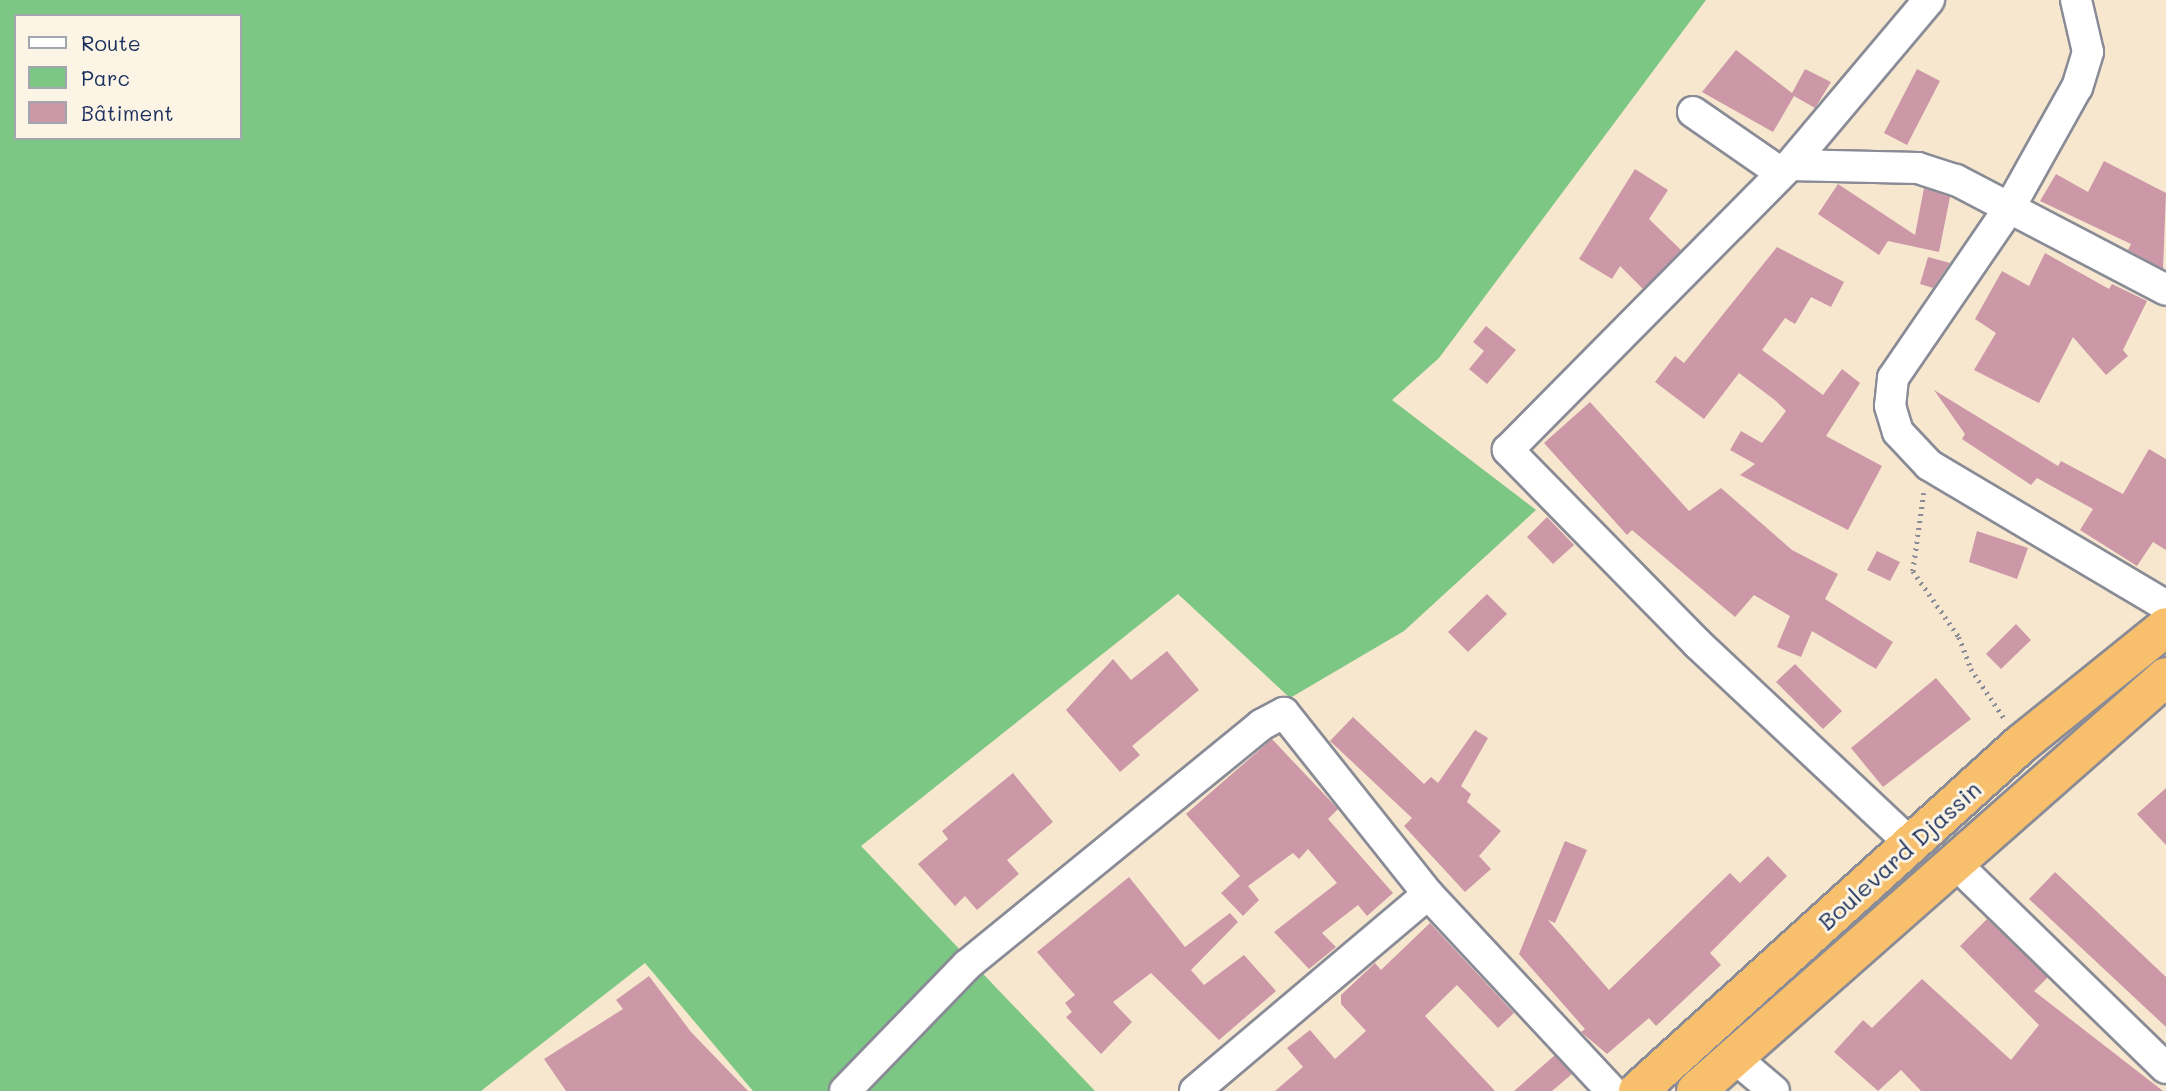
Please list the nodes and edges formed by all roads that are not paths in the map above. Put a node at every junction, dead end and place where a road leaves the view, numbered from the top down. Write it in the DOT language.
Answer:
graph roads {
  1 [pos="1929,0"];
  2 [pos="2076,0"];
  3 [pos="1693,112"];
  4 [pos="1786,169"];
  5 [pos="2010,207"];
  6 [pos="2166,290"];
  7 [pos="2166,606"];
  8 [pos="2166,627"];
  9 [pos="2166,677"];
  10 [pos="1912,845"];
  11 [pos="1955,863"];
  12 [pos="1428,894"];
  13 [pos="1735,1058"];
  14 [pos="2166,1068"];
  15 [pos="845,1091"];
  16 [pos="1195,1091"];
  17 [pos="1612,1091"];
  18 [pos="1638,1091"];
  19 [pos="1696,1091"];
  20 [pos="1774,1091"];
  1 -- 4 [label="street"];
  2 -- 5 [label="street"];
  3 -- 4 [label="street"];
  4 -- 5 [label="street"];
  4 -- 10 [label="street"];
  5 -- 6 [label="street"];
  5 -- 7 [label="street"];
  8 -- 10 [label="highway, Boulevard Djassin"];
  9 -- 11 [label="highway, Boulevard Djassin"];
  10 -- 18 [label="highway, Boulevard Djassin"];
  11 -- 13 [label="highway, Boulevard Djassin"];
  11 -- 14 [label="street"];
  12 -- 15 [label="street"];
  12 -- 16 [label="street"];
  12 -- 17 [label="street"];
  13 -- 19 [label="highway, Boulevard Djassin"];
  13 -- 20 [label="street"];
}
